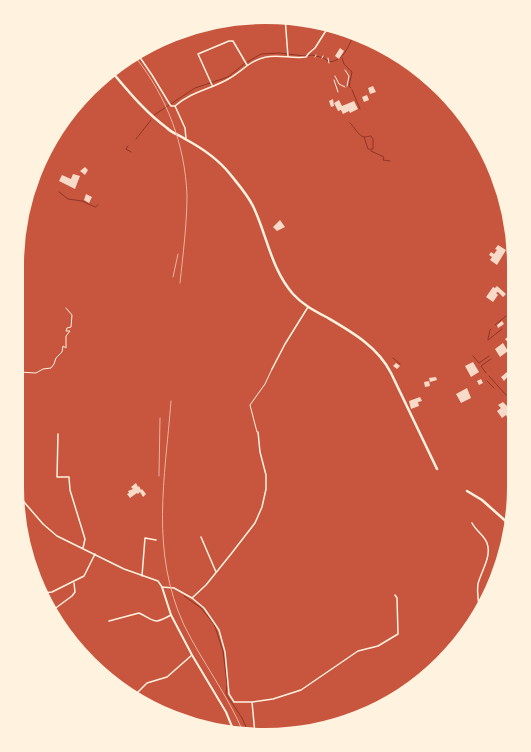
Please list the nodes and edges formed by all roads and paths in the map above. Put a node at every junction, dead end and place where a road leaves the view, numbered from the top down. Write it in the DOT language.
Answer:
graph roads {
  1 [pos="286,24"];
  2 [pos="326,31"];
  3 [pos="288,56"];
  4 [pos="140,58"];
  5 [pos="328,58"];
  6 [pos="246,63"];
  7 [pos="329,63"];
  8 [pos="345,70"];
  9 [pos="115,75"];
  10 [pos="335,76"];
  11 [pos="334,80"];
  12 [pos="212,84"];
  13 [pos="347,86"];
  14 [pos="345,87"];
  15 [pos="338,92"];
  16 [pos="175,106"];
  17 [pos="186,139"];
  18 [pos="308,307"];
  19 [pos="66,308"];
  20 [pos="272,369"];
  21 [pos="23,372"];
  22 [pos="258,432"];
  23 [pos="58,434"];
  24 [pos="437,469"];
  25 [pos="467,491"];
  26 [pos="24,502"];
  27 [pos="505,521"];
  28 [pos="472,523"];
  29 [pos="201,537"];
  30 [pos="156,540"];
  31 [pos="83,548"];
  32 [pos="95,554"];
  33 [pos="216,572"];
  34 [pos="142,576"];
  35 [pos="74,582"];
  36 [pos="162,587"];
  37 [pos="47,593"];
  38 [pos="395,595"];
  39 [pos="192,598"];
  40 [pos="479,603"];
  41 [pos="55,608"];
  42 [pos="171,615"];
  43 [pos="109,621"];
  44 [pos="192,655"];
  45 [pos="137,693"];
  46 [pos="252,702"];
  47 [pos="232,727"];
  48 [pos="254,728"];
  1 -- 3 [label="street"];
  2 -- 3 [label="street"];
  3 -- 6 [label="street"];
  4 -- 16 [label="street"];
  5 -- 7 [label="path"];
  6 -- 12 [label="street"];
  6 -- 12 [label="street"];
  8 -- 13 [label="path"];
  9 -- 17 [label="main road"];
  10 -- 14 [label="path"];
  11 -- 15 [label="path"];
  12 -- 16 [label="street"];
  16 -- 17 [label="street"];
  17 -- 18 [label="main road"];
  18 -- 20 [label="street"];
  18 -- 24 [label="main road"];
  19 -- 21 [label="path"];
  20 -- 22 [label="lane"];
  22 -- 33 [label="street"];
  23 -- 31 [label="street"];
  25 -- 27 [label="main road"];
  26 -- 31 [label="street"];
  28 -- 40 [label="street"];
  29 -- 33 [label="street"];
  30 -- 34 [label="street"];
  31 -- 32 [label="street"];
  32 -- 34 [label="street"];
  32 -- 35 [label="street"];
  33 -- 39 [label="street"];
  34 -- 36 [label="street"];
  35 -- 37 [label="street"];
  35 -- 41 [label="street"];
  36 -- 39 [label="street"];
  36 -- 42 [label="street"];
  38 -- 46 [label="street"];
  39 -- 46 [label="street"];
  42 -- 43 [label="street"];
  42 -- 44 [label="street"];
  44 -- 45 [label="street"];
  44 -- 47 [label="street"];
  46 -- 48 [label="street"];
}
